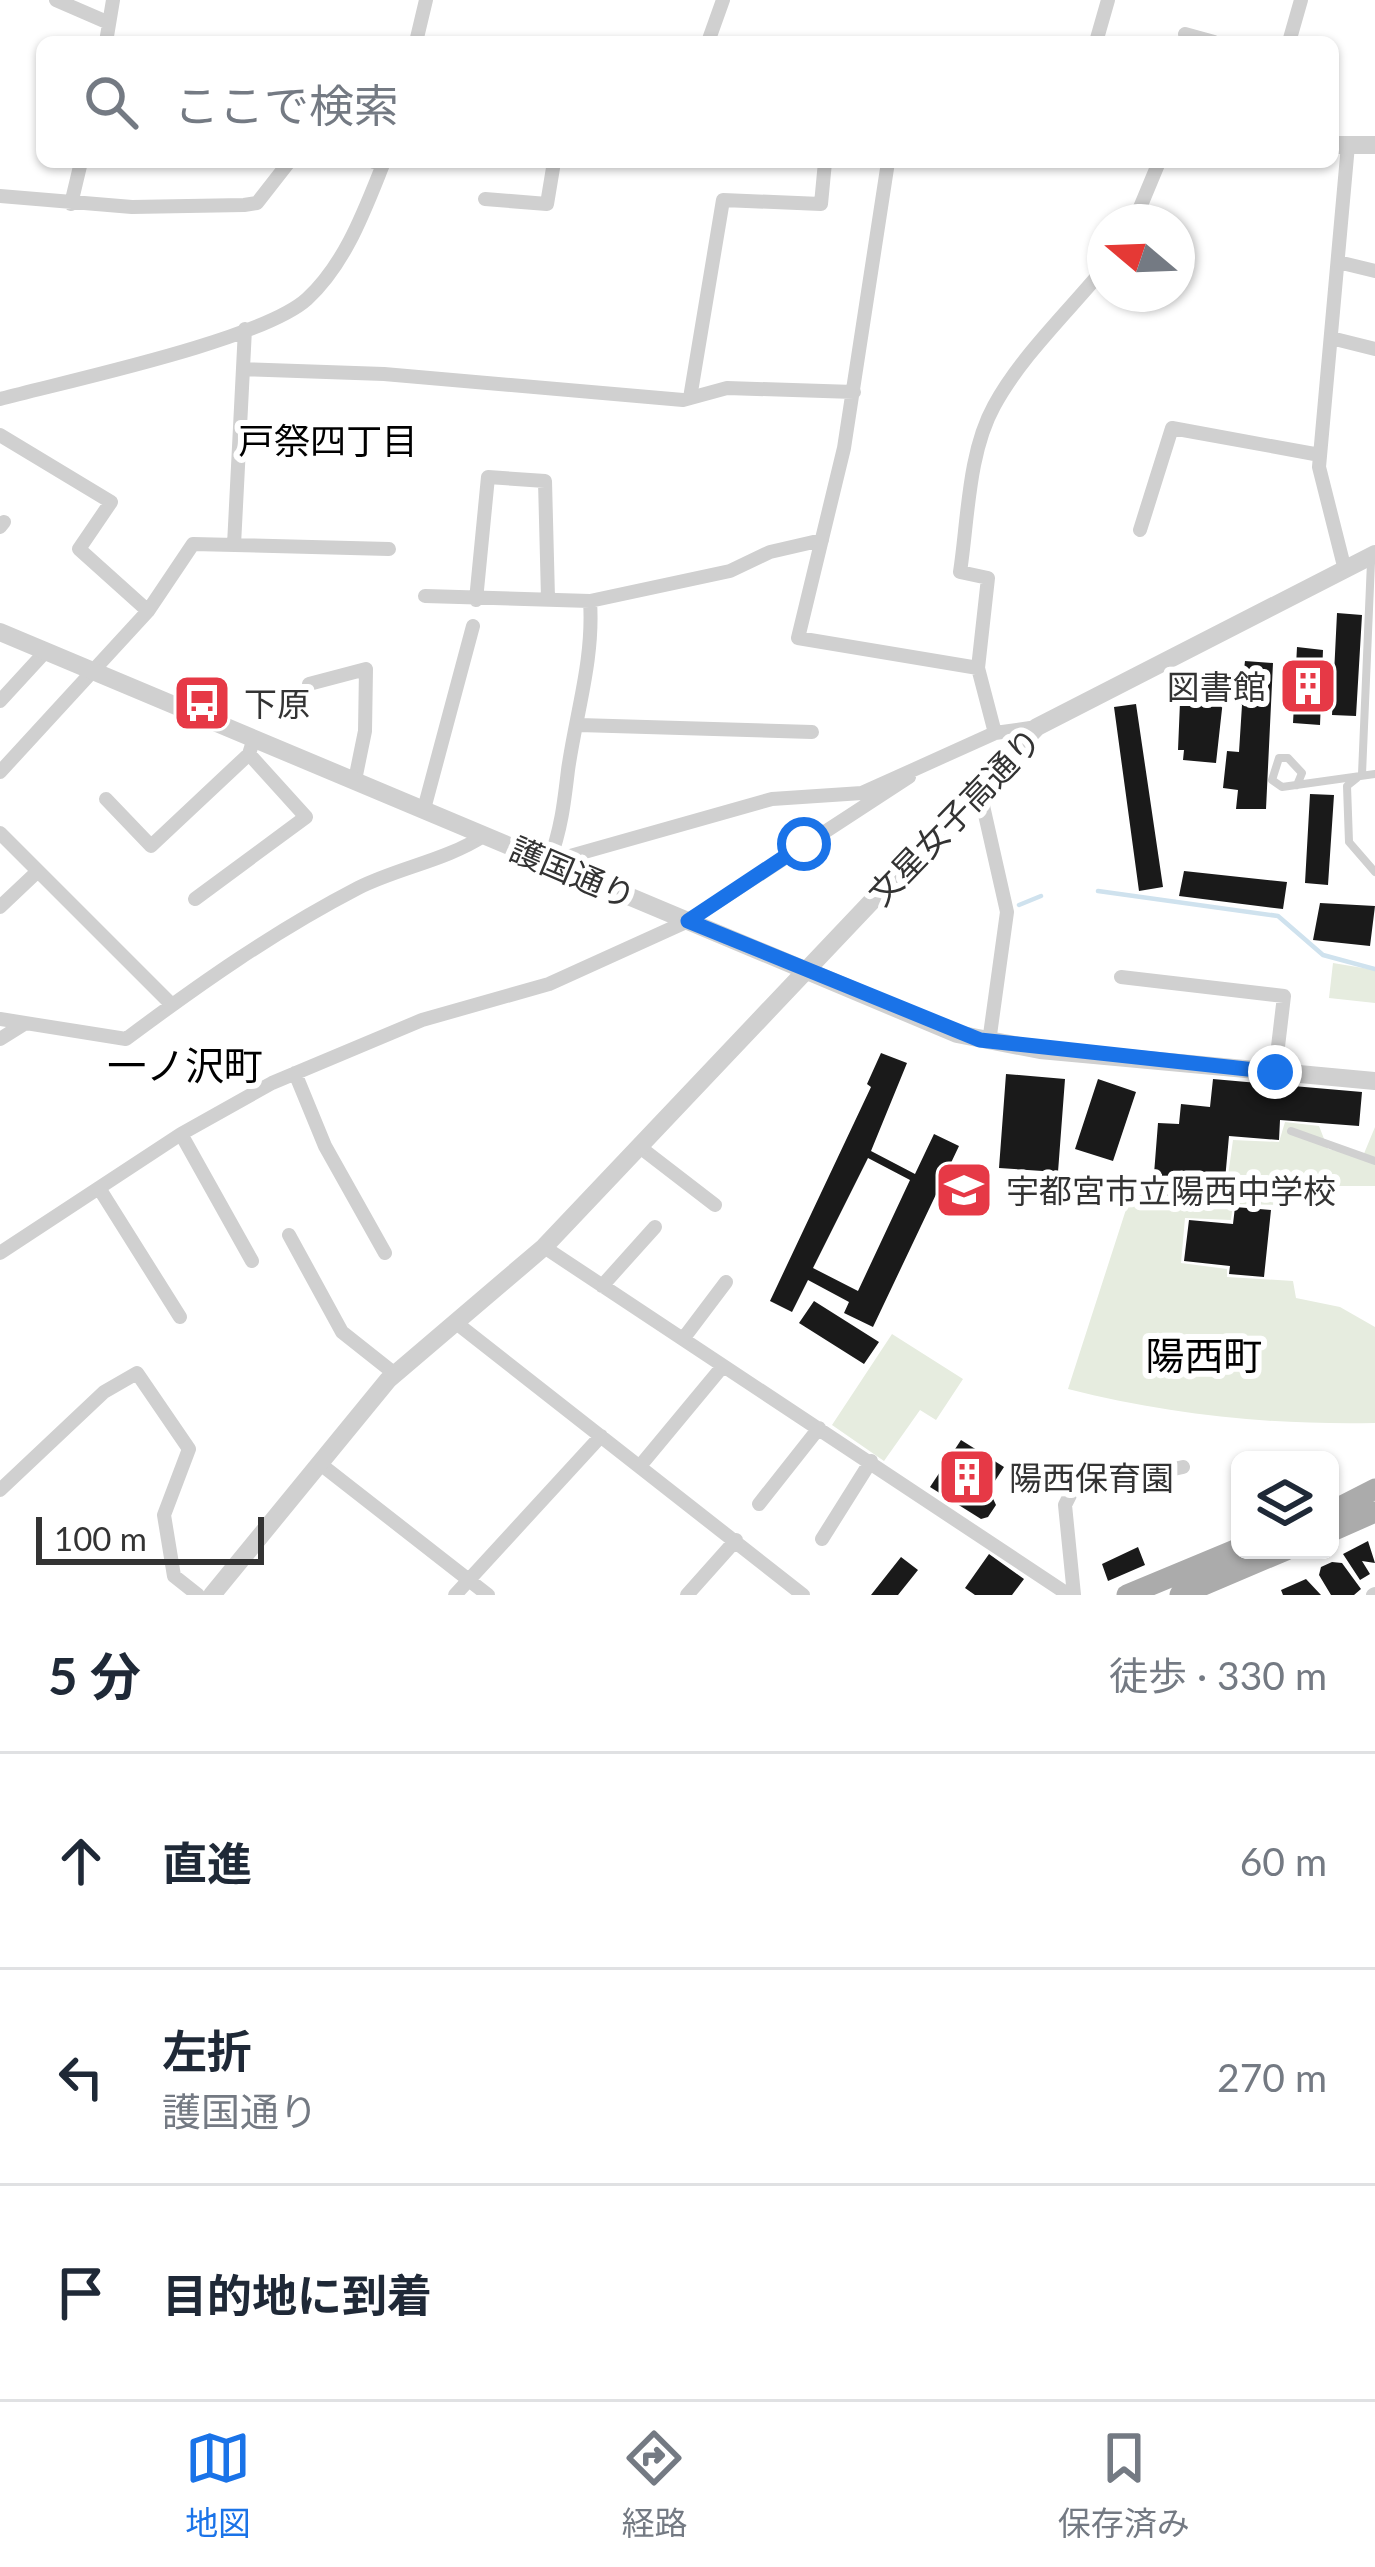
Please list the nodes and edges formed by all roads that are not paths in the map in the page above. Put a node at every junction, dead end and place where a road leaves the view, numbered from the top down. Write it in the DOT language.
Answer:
graph roads {
  1 [pos="56,0"];
  2 [pos="113,0"];
  3 [pos="426,0"];
  4 [pos="723,0"];
  5 [pos="1108,0"];
  6 [pos="1301,0"];
  7 [pos="109,23"];
  8 [pos="1185,34"];
  9 [pos="107,36"];
  10 [pos="417,36"];
  11 [pos="710,36"];
  12 [pos="1098,36"];
  13 [pos="1192,36"];
  14 [pos="1291,36"];
  15 [pos="1341,145"];
  16 [pos="1375,145"];
  17 [pos="80,168"];
  18 [pos="285,168"];
  19 [pos="381,168"];
  20 [pos="553,168"];
  21 [pos="824,168"];
  22 [pos="887,168"];
  23 [pos="1157,168"];
  24 [pos="0,196"];
  25 [pos="485,200"];
  26 [pos="71,204"];
  27 [pos="1142,204"];
  28 [pos="1338,262"];
  29 [pos="1375,271"];
  30 [pos="1087,289"];
  31 [pos="245,329"];
  32 [pos="1331,338"];
  33 [pos="1375,349"];
  34 [pos="243,369"];
  35 [pos="854,392"];
  36 [pos="690,398"];
  37 [pos="0,399"];
  38 [pos="0,435"];
  39 [pos="1321,455"];
  40 [pos="1140,530"];
  41 [pos="821,541"];
  42 [pos="234,545"];
  43 [pos="389,549"];
  44 [pos="1373,554"];
  45 [pos="1345,570"];
  46 [pos="425,596"];
  47 [pos="548,598"];
  48 [pos="476,599"];
  49 [pos="590,601"];
  50 [pos="148,610"];
  51 [pos="1371,616"];
  52 [pos="473,626"];
  53 [pos="0,632"];
  54 [pos="46,651"];
  55 [pos="977,668"];
  56 [pos="94,671"];
  57 [pos="309,683"];
  58 [pos="0,701"];
  59 [pos="579,725"];
  60 [pos="1037,727"];
  61 [pos="812,732"];
  62 [pos="994,733"];
  63 [pos="252,746"];
  64 [pos="0,772"];
  65 [pos="1362,774"];
  66 [pos="1375,774"];
  67 [pos="910,777"];
  68 [pos="355,780"];
  69 [pos="1297,785"];
  70 [pos="979,788"];
  71 [pos="106,799"];
  72 [pos="424,809"];
  73 [pos="0,832"];
  74 [pos="485,835"];
  75 [pos="549,862"];
  76 [pos="38,871"];
  77 [pos="1375,872"];
  78 [pos="195,899"];
  79 [pos="0,907"];
  80 [pos="688,921"];
  81 [pos="806,971"];
  82 [pos="1121,977"];
  83 [pos="172,1005"];
  84 [pos="0,1019"];
  85 [pos="24,1024"];
  86 [pos="0,1040"];
  87 [pos="989,1042"];
  88 [pos="1275,1072"];
  89 [pos="295,1073"];
  90 [pos="1375,1081"];
  91 [pos="1291,1131"];
  92 [pos="181,1134"];
  93 [pos="641,1148"];
  94 [pos="1375,1161"];
  95 [pos="99,1189"];
  96 [pos="715,1204"];
  97 [pos="655,1227"];
  98 [pos="289,1235"];
  99 [pos="544,1247"];
  100 [pos="385,1252"];
  101 [pos="0,1253"];
  102 [pos="252,1261"];
  103 [pos="727,1282"];
  104 [pos="602,1286"];
  105 [pos="180,1317"];
  106 [pos="455,1322"];
  107 [pos="683,1339"];
  108 [pos="723,1366"];
  109 [pos="395,1374"];
  110 [pos="819,1428"];
  111 [pos="602,1436"];
  112 [pos="871,1461"];
  113 [pos="319,1462"];
  114 [pos="640,1466"];
  115 [pos="1183,1468"];
  116 [pos="1375,1489"];
  117 [pos="0,1490"];
  118 [pos="759,1504"];
  119 [pos="1339,1507"];
  120 [pos="1375,1512"];
  121 [pos="1339,1528"];
  122 [pos="822,1539"];
  123 [pos="736,1540"];
  124 [pos="1231,1552"];
  125 [pos="1265,1559"];
  126 [pos="469,1580"];
  127 [pos="198,1595"];
  128 [pos="212,1595"];
  129 [pos="455,1595"];
  130 [pos="488,1595"];
  131 [pos="687,1595"];
  132 [pos="803,1595"];
  133 [pos="1072,1595"];
  134 [pos="1127,1595"];
  135 [pos="1180,1595"];
  1 -- 7 [label="street"];
  2 -- 7 [label="street"];
  3 -- 10 [label="street"];
  4 -- 11 [label="street"];
  5 -- 12 [label="street"];
  6 -- 14 [label="street"];
  7 -- 9 [label="street"];
  8 -- 13 [label="street"];
  15 -- 16 [label="street"];
  15 -- 28 [label="street"];
  17 -- 26 [label="street"];
  18 -- 26 [label="street"];
  19 -- 31 [label="street"];
  20 -- 25 [label="street"];
  21 -- 36 [label="street"];
  22 -- 35 [label="street"];
  23 -- 27 [label="street"];
  24 -- 26 [label="street"];
  28 -- 29 [label="street"];
  28 -- 32 [label="street"];
  30 -- 55 [label="street"];
  31 -- 34 [label="street"];
  31 -- 37 [label="street"];
  32 -- 33 [label="street"];
  32 -- 39 [label="street"];
  34 -- 36 [label="street"];
  34 -- 42 [label="street"];
  35 -- 36 [label="street"];
  35 -- 41 [label="street"];
  38 -- 50 [label="street"];
  39 -- 40 [label="street"];
  39 -- 45 [label="street"];
  41 -- 49 [label="street"];
  41 -- 55 [label="street"];
  42 -- 43 [label="street"];
  42 -- 50 [label="street"];
  44 -- 45 [label="street, 文星女子高通り"];
  44 -- 51 [label="lane"];
  45 -- 60 [label="street, 文星女子高通り"];
  46 -- 48 [label="street"];
  47 -- 48 [label="street"];
  47 -- 48 [label="street"];
  47 -- 49 [label="street"];
  49 -- 59 [label="street"];
  50 -- 56 [label="street"];
  51 -- 65 [label="lane"];
  52 -- 72 [label="street"];
  53 -- 54 [label="street, 護国通り"];
  54 -- 56 [label="street, 護国通り"];
  54 -- 58 [label="street"];
  55 -- 62 [label="street"];
  56 -- 63 [label="street, 護国通り"];
  56 -- 64 [label="street"];
  57 -- 68 [label="street"];
  59 -- 61 [label="street"];
  59 -- 75 [label="street"];
  60 -- 62 [label="street"];
  60 -- 70 [label="street, 文星女子高通り"];
  62 -- 67 [label="street"];
  63 -- 68 [label="street, 護国通り"];
  63 -- 71 [label="street"];
  63 -- 78 [label="street"];
  65 -- 66 [label="lane"];
  65 -- 69 [label="lane"];
  65 -- 77 [label="lane"];
  67 -- 75 [label="street"];
  67 -- 80 [label="street"];
  68 -- 72 [label="street, 護国通り"];
  70 -- 81 [label="street, 文星女子高通り"];
  70 -- 87 [label="street"];
  72 -- 74 [label="street, 護国通り"];
  73 -- 76 [label="street"];
  74 -- 75 [label="street, 護国通り"];
  74 -- 83 [label="street"];
  75 -- 80 [label="street, 護国通り"];
  76 -- 79 [label="street"];
  76 -- 83 [label="street"];
  80 -- 81 [label="street, 護国通り"];
  80 -- 89 [label="street"];
  81 -- 87 [label="street, 護国通り"];
  81 -- 93 [label="street, 文星女子高通り"];
  82 -- 88 [label="street"];
  83 -- 85 [label="street"];
  84 -- 85 [label="street"];
  85 -- 86 [label="street"];
  87 -- 88 [label="street, 護国通り"];
  88 -- 90 [label="street, 護国通り"];
  89 -- 92 [label="street"];
  89 -- 100 [label="street"];
  91 -- 94 [label="lane"];
  92 -- 95 [label="street"];
  92 -- 102 [label="street"];
  93 -- 96 [label="street"];
  93 -- 99 [label="street, 文星女子高通り"];
  95 -- 101 [label="street"];
  95 -- 105 [label="street"];
  97 -- 104 [label="street"];
  98 -- 109 [label="street"];
  99 -- 104 [label="street"];
  99 -- 106 [label="street, 文星女子高通り"];
  103 -- 107 [label="street"];
  104 -- 107 [label="street"];
  106 -- 109 [label="street, 文星女子高通り"];
  106 -- 111 [label="street"];
  107 -- 108 [label="street"];
  108 -- 110 [label="street"];
  108 -- 114 [label="street"];
  109 -- 113 [label="street, 文星女子高通り"];
  110 -- 112 [label="street"];
  110 -- 118 [label="street"];
  111 -- 114 [label="street"];
  111 -- 126 [label="street"];
  112 -- 122 [label="street"];
  112 -- 133 [label="street"];
  113 -- 126 [label="street"];
  113 -- 128 [label="street, 文星女子高通り"];
  114 -- 123 [label="street"];
  115 -- 133 [label="street"];
  116 -- 119 [label="main road"];
  117 -- 127 [label="street"];
  120 -- 121 [label="main road"];
  123 -- 131 [label="street"];
  123 -- 132 [label="street"];
  124 -- 134 [label="main road"];
  125 -- 135 [label="main road"];
  126 -- 129 [label="street"];
  126 -- 130 [label="street"];
}
